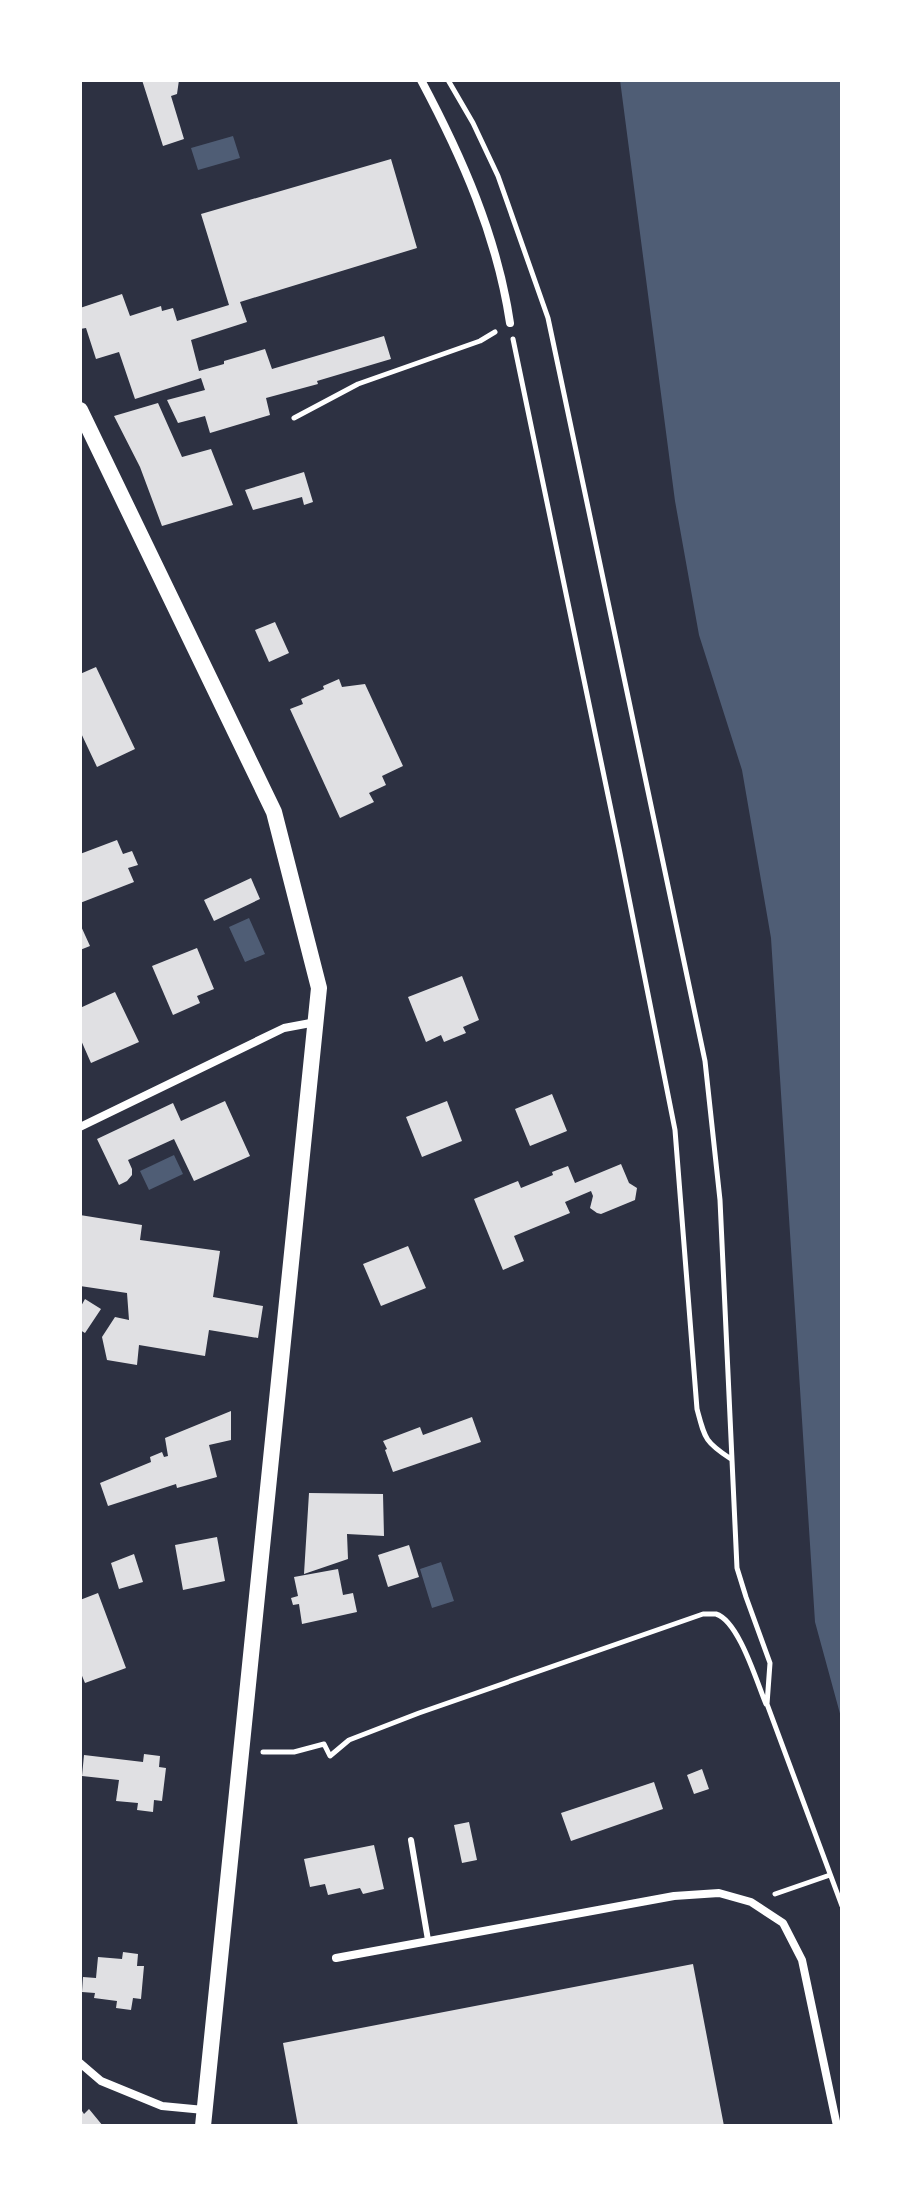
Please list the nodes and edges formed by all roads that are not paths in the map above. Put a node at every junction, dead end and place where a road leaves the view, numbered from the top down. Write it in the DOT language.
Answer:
graph roads {
  1 [pos="421,80"];
  2 [pos="510,323"];
  3 [pos="80,410"];
  4 [pos="316,1022"];
  5 [pos="80,1127"];
  6 [pos="411,1840"];
  7 [pos="428,1940"];
  8 [pos="336,1958"];
  9 [pos="80,2063"];
  10 [pos="204,2118"];
  11 [pos="837,2126"];
  1 -- 2 [label="street"];
  3 -- 4 [label="main road"];
  4 -- 5 [label="street"];
  4 -- 10 [label="main road"];
  6 -- 7 [label="lane"];
  7 -- 8 [label="street"];
  7 -- 11 [label="street"];
  9 -- 10 [label="street"];
}
